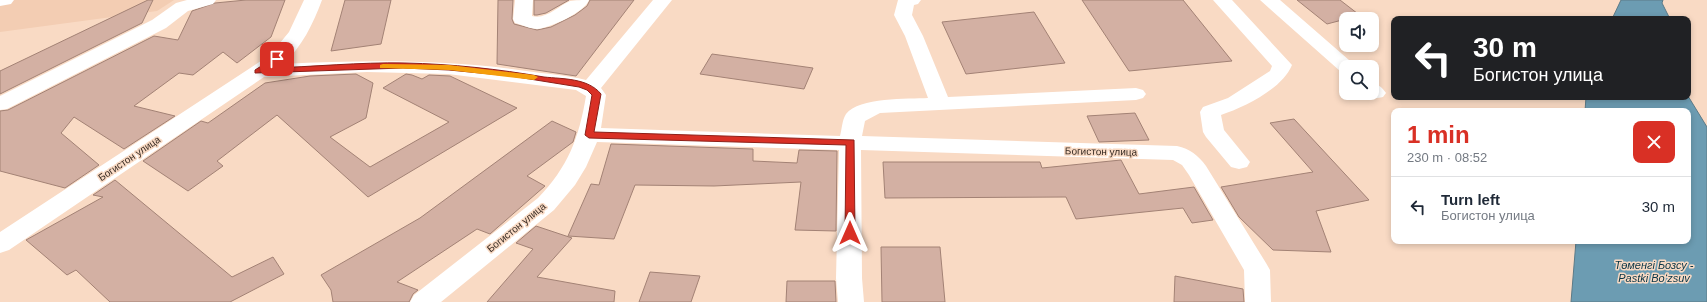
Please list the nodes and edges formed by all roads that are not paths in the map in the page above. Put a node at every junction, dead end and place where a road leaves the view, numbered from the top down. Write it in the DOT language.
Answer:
graph roads {
  1 [pos="5,0"];
  2 [pos="207,0"];
  3 [pos="313,0"];
  4 [pos="524,0"];
  5 [pos="580,0"];
  6 [pos="663,0"];
  7 [pos="912,0"];
  8 [pos="1222,0"];
  9 [pos="1269,0"];
  10 [pos="0,1"];
  11 [pos="1339,60"];
  12 [pos="258,71"];
  13 [pos="590,89"];
  14 [pos="1136,94"];
  15 [pos="940,103"];
  16 [pos="0,104"];
  17 [pos="589,135"];
  18 [pos="850,142"];
  19 [pos="1239,162"];
  20 [pos="0,244"];
  21 [pos="423,302"];
  22 [pos="851,302"];
  23 [pos="1258,302"];
  1 -- 10 [label="street"];
  2 -- 16 [label="street"];
  3 -- 12 [label="street, Богистон улица"];
  4 -- 5 [label="street"];
  6 -- 13 [label="street"];
  7 -- 15 [label="street"];
  8 -- 19 [label="street"];
  9 -- 11 [label="street"];
  12 -- 13 [label="street"];
  12 -- 20 [label="street, Богистон улица"];
  13 -- 17 [label="street, Богистон улица"];
  14 -- 15 [label="street"];
  15 -- 18 [label="street"];
  17 -- 18 [label="street, Богистон улица"];
  17 -- 21 [label="street, Богистон улица"];
  18 -- 22 [label="street"];
  18 -- 23 [label="street, Богистон улица"];
}
